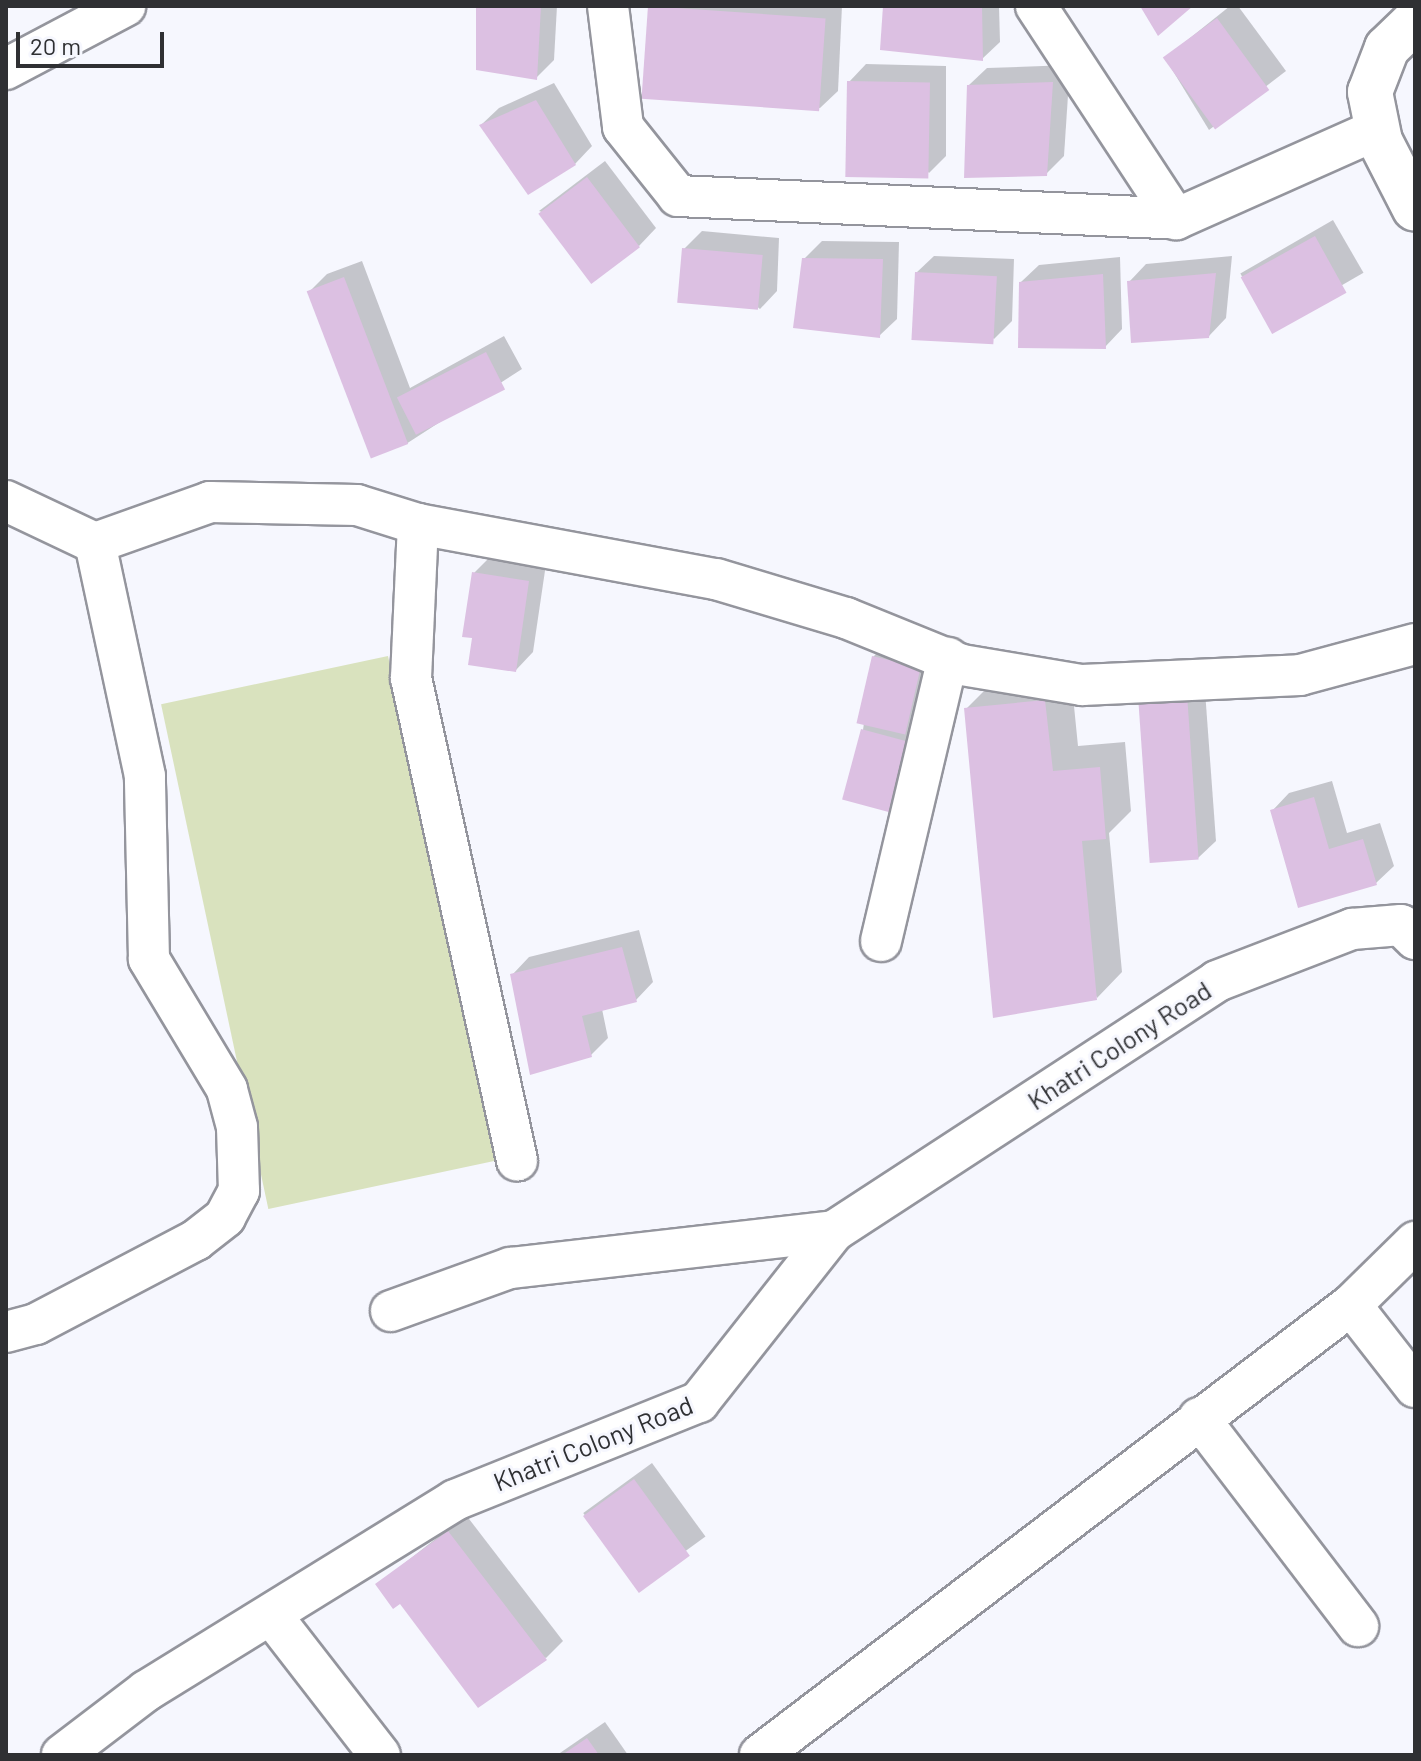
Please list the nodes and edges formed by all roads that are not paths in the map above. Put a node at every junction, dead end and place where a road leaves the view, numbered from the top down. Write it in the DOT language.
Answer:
graph roads {
  1 [pos="125,6"];
  2 [pos="608,6"];
  3 [pos="1036,6"];
  4 [pos="1415,21"];
  5 [pos="6,69"];
  6 [pos="1378,129"];
  7 [pos="1415,209"];
  8 [pos="1176,219"];
  9 [pos="6,501"];
  10 [pos="418,524"];
  11 [pos="95,543"];
  12 [pos="1415,644"];
  13 [pos="948,658"];
  14 [pos="1415,939"];
  15 [pos="881,941"];
  16 [pos="517,1161"];
  17 [pos="834,1231"];
  18 [pos="1415,1242"];
  19 [pos="1351,1305"];
  20 [pos="391,1311"];
  21 [pos="6,1332"];
  22 [pos="1415,1387"];
  23 [pos="1199,1418"];
  24 [pos="272,1616"];
  25 [pos="1358,1626"];
  26 [pos="62,1755"];
  27 [pos="380,1755"];
  28 [pos="760,1755"];
  1 -- 5 [label="street"];
  2 -- 8 [label="street"];
  3 -- 8 [label="street"];
  4 -- 6 [label="street"];
  6 -- 7 [label="street"];
  6 -- 8 [label="street"];
  9 -- 11 [label="street"];
  10 -- 11 [label="street"];
  10 -- 13 [label="street"];
  10 -- 16 [label="street"];
  11 -- 21 [label="street"];
  12 -- 13 [label="street"];
  13 -- 15 [label="street"];
  14 -- 17 [label="street, Khatri Colony Road"];
  17 -- 20 [label="street"];
  17 -- 24 [label="street, Khatri Colony Road"];
  18 -- 19 [label="street"];
  19 -- 22 [label="street"];
  19 -- 23 [label="street"];
  23 -- 25 [label="street"];
  23 -- 28 [label="street"];
  24 -- 26 [label="street, Khatri Colony Road"];
  24 -- 27 [label="street"];
}
